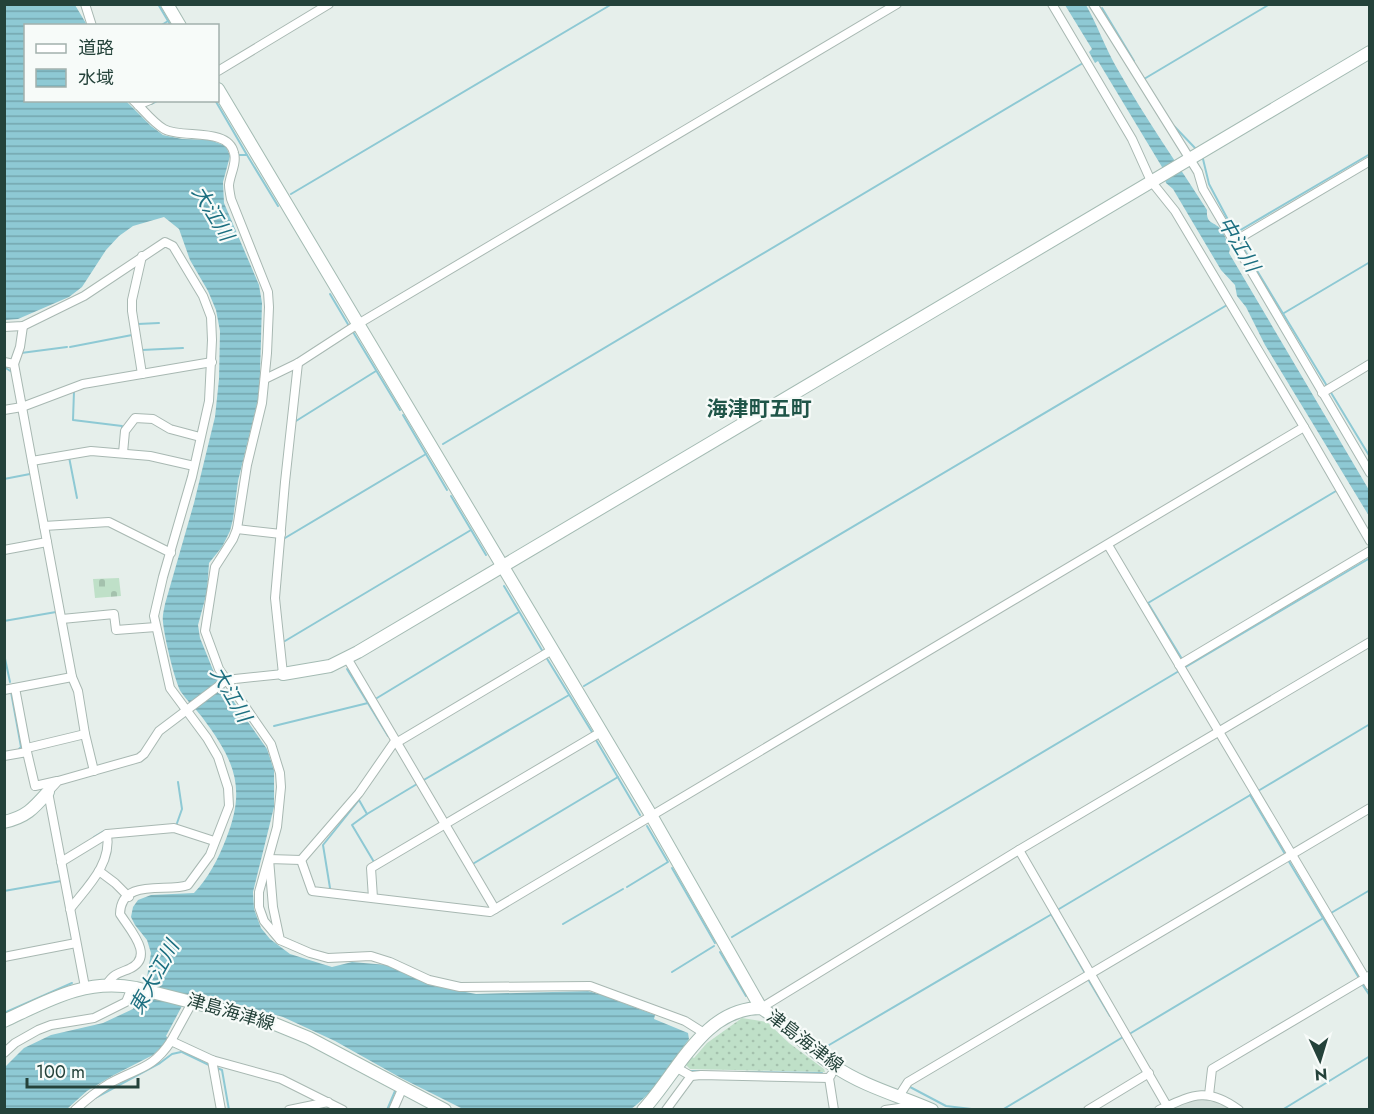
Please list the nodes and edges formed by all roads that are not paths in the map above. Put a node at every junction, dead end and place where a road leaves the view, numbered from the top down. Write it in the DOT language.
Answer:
graph roads {
  1 [pos="85,4"];
  2 [pos="167,4"];
  3 [pos="329,4"];
  4 [pos="897,4"];
  5 [pos="1052,4"];
  6 [pos="1097,6"];
  7 [pos="91,24"];
  8 [pos="179,24"];
  9 [pos="1370,52"];
  10 [pos="219,69"];
  11 [pos="219,91"];
  12 [pos="136,103"];
  13 [pos="1190,158"];
  14 [pos="1370,161"];
  15 [pos="1154,180"];
  16 [pos="1233,242"];
  17 [pos="142,256"];
  18 [pos="358,324"];
  19 [pos="22,326"];
  20 [pos="4,327"];
  21 [pos="4,362"];
  22 [pos="212,362"];
  23 [pos="298,363"];
  24 [pos="14,364"];
  25 [pos="1370,364"];
  26 [pos="142,374"];
  27 [pos="265,379"];
  28 [pos="1322,393"];
  29 [pos="22,407"];
  30 [pos="4,410"];
  31 [pos="1304,427"];
  32 [pos="200,437"];
  33 [pos="123,453"];
  34 [pos="32,461"];
  35 [pos="194,466"];
  36 [pos="1370,473"];
  37 [pos="44,526"];
  38 [pos="237,529"];
  39 [pos="281,534"];
  40 [pos="1370,541"];
  41 [pos="47,542"];
  42 [pos="1108,545"];
  43 [pos="4,550"];
  44 [pos="1370,551"];
  45 [pos="171,553"];
  46 [pos="503,567"];
  47 [pos="62,620"];
  48 [pos="156,627"];
  49 [pos="1370,642"];
  50 [pos="552,650"];
  51 [pos="347,658"];
  52 [pos="1179,665"];
  53 [pos="284,674"];
  54 [pos="72,677"];
  55 [pos="225,681"];
  56 [pos="15,688"];
  57 [pos="4,690"];
  58 [pos="188,710"];
  59 [pos="1218,731"];
  60 [pos="601,732"];
  61 [pos="85,734"];
  62 [pos="396,742"];
  63 [pos="27,750"];
  64 [pos="4,756"];
  65 [pos="94,771"];
  66 [pos="58,781"];
  67 [pos="48,792"];
  68 [pos="1370,808"];
  69 [pos="651,815"];
  70 [pos="4,822"];
  71 [pos="445,824"];
  72 [pos="107,834"];
  73 [pos="214,841"];
  74 [pos="1019,850"];
  75 [pos="1292,854"];
  76 [pos="269,859"];
  77 [pos="301,860"];
  78 [pos="61,862"];
  79 [pos="99,871"];
  80 [pos="129,897"];
  81 [pos="373,898"];
  82 [pos="70,909"];
  83 [pos="495,909"];
  84 [pos="280,940"];
  85 [pos="76,943"];
  86 [pos="4,957"];
  87 [pos="1091,973"];
  88 [pos="1368,980"];
  89 [pos="107,984"];
  90 [pos="85,987"];
  91 [pos="133,990"];
  92 [pos="191,1000"];
  93 [pos="761,1008"];
  94 [pos="4,1021"];
  95 [pos="704,1033"];
  96 [pos="171,1041"];
  97 [pos="4,1053"];
  98 [pos="212,1060"];
  99 [pos="676,1068"];
  100 [pos="833,1073"];
  101 [pos="1149,1073"];
  102 [pos="691,1076"];
  103 [pos="402,1087"];
  104 [pos="1209,1095"];
  105 [pos="899,1096"];
  106 [pos="329,1102"];
  107 [pos="914,1102"];
  108 [pos="1163,1108"];
  109 [pos="75,1110"];
  110 [pos="221,1110"];
  111 [pos="289,1110"];
  112 [pos="343,1110"];
  113 [pos="393,1110"];
  114 [pos="445,1110"];
  115 [pos="643,1110"];
  116 [pos="666,1110"];
  117 [pos="834,1110"];
  118 [pos="885,1110"];
  119 [pos="932,1110"];
  120 [pos="1088,1110"];
  121 [pos="1239,1110"];
  1 -- 7 [label="street"];
  2 -- 8 [label="street"];
  3 -- 10 [label="street"];
  4 -- 18 [label="street"];
  5 -- 15 [label="street"];
  6 -- 13 [label="street"];
  9 -- 13 [label="street"];
  11 -- 18 [label="street"];
  12 -- 27 [label="street"];
  13 -- 15 [label="street"];
  13 -- 16 [label="street"];
  14 -- 16 [label="street"];
  15 -- 31 [label="street"];
  15 -- 46 [label="street"];
  16 -- 28 [label="street"];
  17 -- 19 [label="street"];
  17 -- 22 [label="street"];
  17 -- 26 [label="street"];
  18 -- 23 [label="street"];
  18 -- 46 [label="street"];
  19 -- 20 [label="street"];
  19 -- 24 [label="street"];
  21 -- 24 [label="street"];
  22 -- 26 [label="street"];
  22 -- 32 [label="street"];
  23 -- 27 [label="street"];
  23 -- 39 [label="street"];
  24 -- 29 [label="street"];
  25 -- 28 [label="street"];
  26 -- 29 [label="street"];
  27 -- 38 [label="street"];
  28 -- 36 [label="street"];
  29 -- 30 [label="street"];
  29 -- 34 [label="street"];
  31 -- 40 [label="street"];
  31 -- 42 [label="street"];
  32 -- 33 [label="street"];
  32 -- 35 [label="street"];
  33 -- 34 [label="street"];
  33 -- 35 [label="street"];
  34 -- 37 [label="street"];
  35 -- 45 [label="street"];
  37 -- 41 [label="street"];
  37 -- 45 [label="street"];
  38 -- 39 [label="street"];
  38 -- 55 [label="street"];
  39 -- 53 [label="street"];
  41 -- 43 [label="street"];
  41 -- 47 [label="street"];
  42 -- 52 [label="street"];
  42 -- 69 [label="street"];
  44 -- 52 [label="street"];
  45 -- 48 [label="street"];
  46 -- 50 [label="street"];
  46 -- 51 [label="street"];
  47 -- 48 [label="street"];
  47 -- 54 [label="street"];
  48 -- 58 [label="street"];
  49 -- 59 [label="street"];
  50 -- 60 [label="street"];
  50 -- 62 [label="street"];
  51 -- 53 [label="street"];
  51 -- 62 [label="street"];
  52 -- 59 [label="street"];
  53 -- 55 [label="street"];
  54 -- 56 [label="street"];
  54 -- 61 [label="street"];
  55 -- 58 [label="street"];
  55 -- 76 [label="street"];
  56 -- 57 [label="street"];
  56 -- 63 [label="street"];
  58 -- 65 [label="street"];
  58 -- 73 [label="street"];
  59 -- 74 [label="street"];
  59 -- 75 [label="street"];
  60 -- 69 [label="street"];
  60 -- 71 [label="street"];
  61 -- 63 [label="street"];
  61 -- 65 [label="street"];
  62 -- 71 [label="street"];
  62 -- 77 [label="street"];
  63 -- 64 [label="street"];
  63 -- 66 [label="street"];
  65 -- 66 [label="street"];
  66 -- 67 [label="street"];
  67 -- 70 [label="street"];
  67 -- 78 [label="street"];
  68 -- 75 [label="street"];
  69 -- 83 [label="street"];
  69 -- 93 [label="street"];
  71 -- 81 [label="street"];
  71 -- 83 [label="street"];
  72 -- 73 [label="street"];
  72 -- 78 [label="street"];
  72 -- 79 [label="street"];
  73 -- 80 [label="street"];
  74 -- 87 [label="street"];
  74 -- 93 [label="street"];
  75 -- 87 [label="street"];
  75 -- 88 [label="street"];
  76 -- 77 [label="street"];
  76 -- 84 [label="street"];
  76 -- 84 [label="street"];
  77 -- 81 [label="street"];
  78 -- 82 [label="street"];
  79 -- 80 [label="street"];
  79 -- 82 [label="street"];
  80 -- 89 [label="street"];
  81 -- 83 [label="street"];
  82 -- 85 [label="street"];
  84 -- 95 [label="street"];
  85 -- 86 [label="street"];
  85 -- 90 [label="street"];
  87 -- 101 [label="street"];
  87 -- 105 [label="street"];
  88 -- 104 [label="street"];
  89 -- 90 [label="street, 津島海津線"];
  89 -- 91 [label="street, 津島海津線"];
  90 -- 94 [label="street, 津島海津線"];
  91 -- 92 [label="street, 津島海津線"];
  91 -- 97 [label="street"];
  92 -- 96 [label="street"];
  92 -- 103 [label="street, 津島海津線"];
  93 -- 95 [label="street, 津島海津線"];
  93 -- 100 [label="street, 津島海津線"];
  95 -- 99 [label="street, 津島海津線"];
  96 -- 98 [label="street"];
  96 -- 109 [label="street"];
  98 -- 106 [label="street"];
  98 -- 110 [label="street"];
  99 -- 102 [label="street"];
  99 -- 115 [label="street, 津島海津線"];
  100 -- 102 [label="street"];
  100 -- 105 [label="street, 津島海津線"];
  100 -- 117 [label="street"];
  101 -- 108 [label="street"];
  101 -- 120 [label="street"];
  102 -- 116 [label="street"];
  103 -- 113 [label="street"];
  103 -- 114 [label="street, 津島海津線"];
  104 -- 108 [label="street"];
  104 -- 121 [label="street"];
  105 -- 107 [label="street, 津島海津線"];
  106 -- 111 [label="street"];
  106 -- 112 [label="street"];
  107 -- 118 [label="street"];
  107 -- 119 [label="street, 津島海津線"];
}
